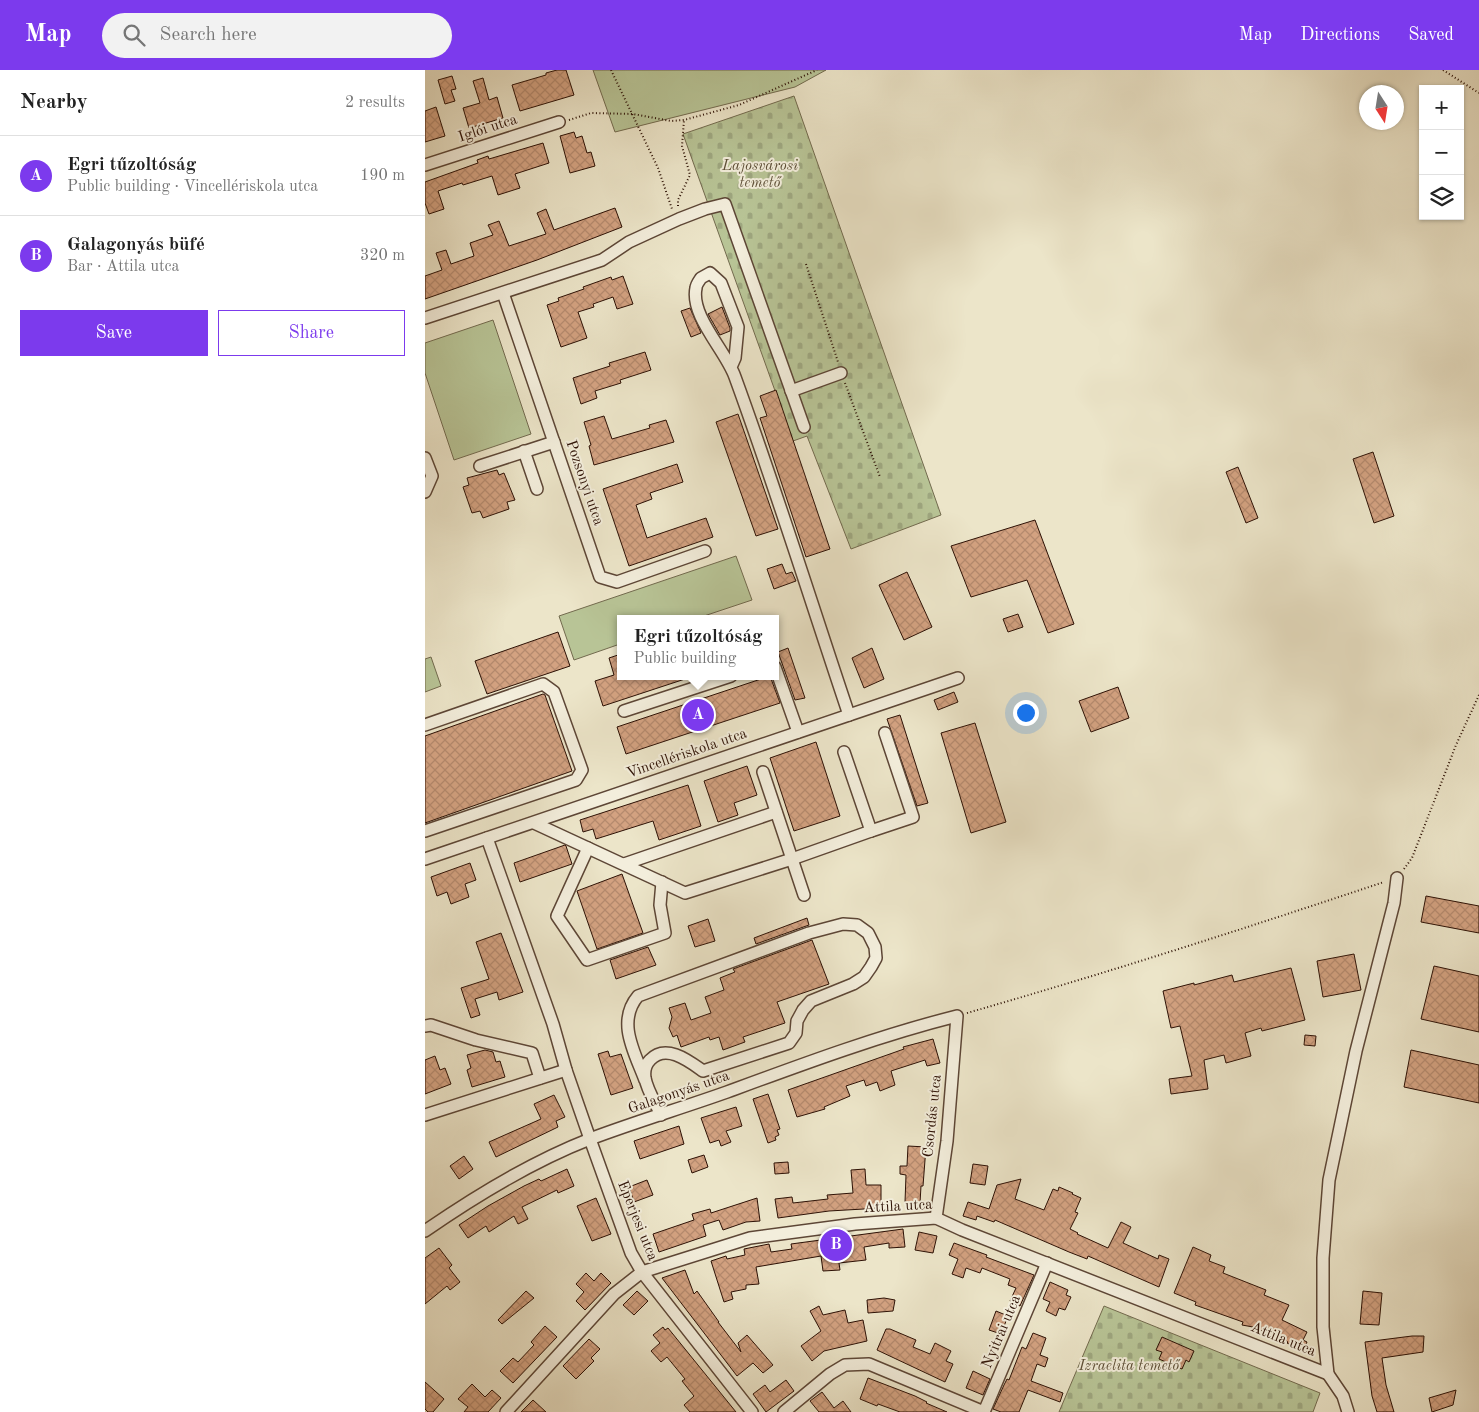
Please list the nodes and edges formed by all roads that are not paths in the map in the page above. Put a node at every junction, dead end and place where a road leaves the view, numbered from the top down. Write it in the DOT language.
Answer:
graph roads {
  1 [pos="559,122"];
  2 [pos="425,165"];
  3 [pos="503,293"];
  4 [pos="425,318"];
  5 [pos="731,367"];
  6 [pos="841,373"];
  7 [pos="791,391"];
  8 [pos="804,427"];
  9 [pos="554,442"];
  10 [pos="524,452"];
  11 [pos="425,458"];
  12 [pos="480,466"];
  13 [pos="537,489"];
  14 [pos="425,492"];
  15 [pos="705,551"];
  16 [pos="779,678"];
  17 [pos="958,678"];
  18 [pos="719,680"];
  19 [pos="624,711"];
  20 [pos="849,715"];
  21 [pos="425,725"];
  22 [pos="798,732"];
  23 [pos="885,732"];
  24 [pos="844,752"];
  25 [pos="763,772"];
  26 [pos="776,812"];
  27 [pos="533,823"];
  28 [pos="871,831"];
  29 [pos="425,832"];
  30 [pos="487,838"];
  31 [pos="587,848"];
  32 [pos="425,859"];
  33 [pos="791,859"];
  34 [pos="624,864"];
  35 [pos="1397,878"];
  36 [pos="663,882"];
  37 [pos="804,895"];
  38 [pos="957,1016"];
  39 [pos="425,1026"];
  40 [pos="566,1070"];
  41 [pos="540,1078"];
  42 [pos="645,1080"];
  43 [pos="425,1115"];
  44 [pos="661,1115"];
  45 [pos="590,1139"];
  46 [pos="936,1218"];
  47 [pos="425,1231"];
  48 [pos="1047,1263"];
  49 [pos="642,1272"];
  50 [pos="1328,1374"];
  51 [pos="507,1412"];
  52 [pos="752,1412"];
  53 [pos="784,1412"];
  54 [pos="984,1412"];
  55 [pos="1348,1412"];
  1 -- 2 [label="street, Iglói utca"];
  3 -- 4 [label="street"];
  3 -- 7 [label="street"];
  3 -- 9 [label="street, Pozsonyi utca"];
  5 -- 5 [label="street"];
  5 -- 20 [label="street"];
  6 -- 7 [label="street"];
  7 -- 8 [label="street"];
  9 -- 10 [label="street"];
  9 -- 15 [label="street, Pozsonyi utca"];
  10 -- 12 [label="street"];
  10 -- 13 [label="street"];
  11 -- 14 [label="street"];
  16 -- 22 [label="street"];
  17 -- 20 [label="street, Vincellériskola utca"];
  18 -- 19 [label="street"];
  20 -- 22 [label="street, Vincellériskola utca"];
  21 -- 29 [label="street"];
  22 -- 27 [label="street, Vincellériskola utca"];
  23 -- 28 [label="street"];
  24 -- 28 [label="street"];
  25 -- 26 [label="street"];
  26 -- 33 [label="street"];
  26 -- 34 [label="street"];
  27 -- 30 [label="street, Vincellériskola utca"];
  27 -- 31 [label="street"];
  28 -- 33 [label="street"];
  30 -- 32 [label="street, Vincellériskola utca"];
  30 -- 40 [label="street, Eperjesi utca"];
  31 -- 34 [label="street"];
  31 -- 36 [label="street"];
  33 -- 36 [label="street"];
  33 -- 37 [label="street"];
  34 -- 36 [label="street"];
  35 -- 50 [label="street"];
  38 -- 44 [label="street, Galagonyás utca"];
  38 -- 46 [label="street, Csordás utca"];
  39 -- 41 [label="street"];
  40 -- 41 [label="street"];
  40 -- 45 [label="street, Eperjesi utca"];
  41 -- 43 [label="street"];
  42 -- 42 [label="street"];
  42 -- 44 [label="street"];
  44 -- 45 [label="street, Galagonyás utca"];
  45 -- 47 [label="street, Galagonyás utca"];
  45 -- 49 [label="street, Eperjesi utca"];
  46 -- 48 [label="street, Attila utca"];
  46 -- 49 [label="street, Attila utca"];
  48 -- 50 [label="street, Attila utca"];
  48 -- 54 [label="street, Nyitrai utca"];
  49 -- 51 [label="street, Attila utca"];
  49 -- 52 [label="street, Eperjesi utca"];
  50 -- 55 [label="street"];
  53 -- 54 [label="street"];
}
